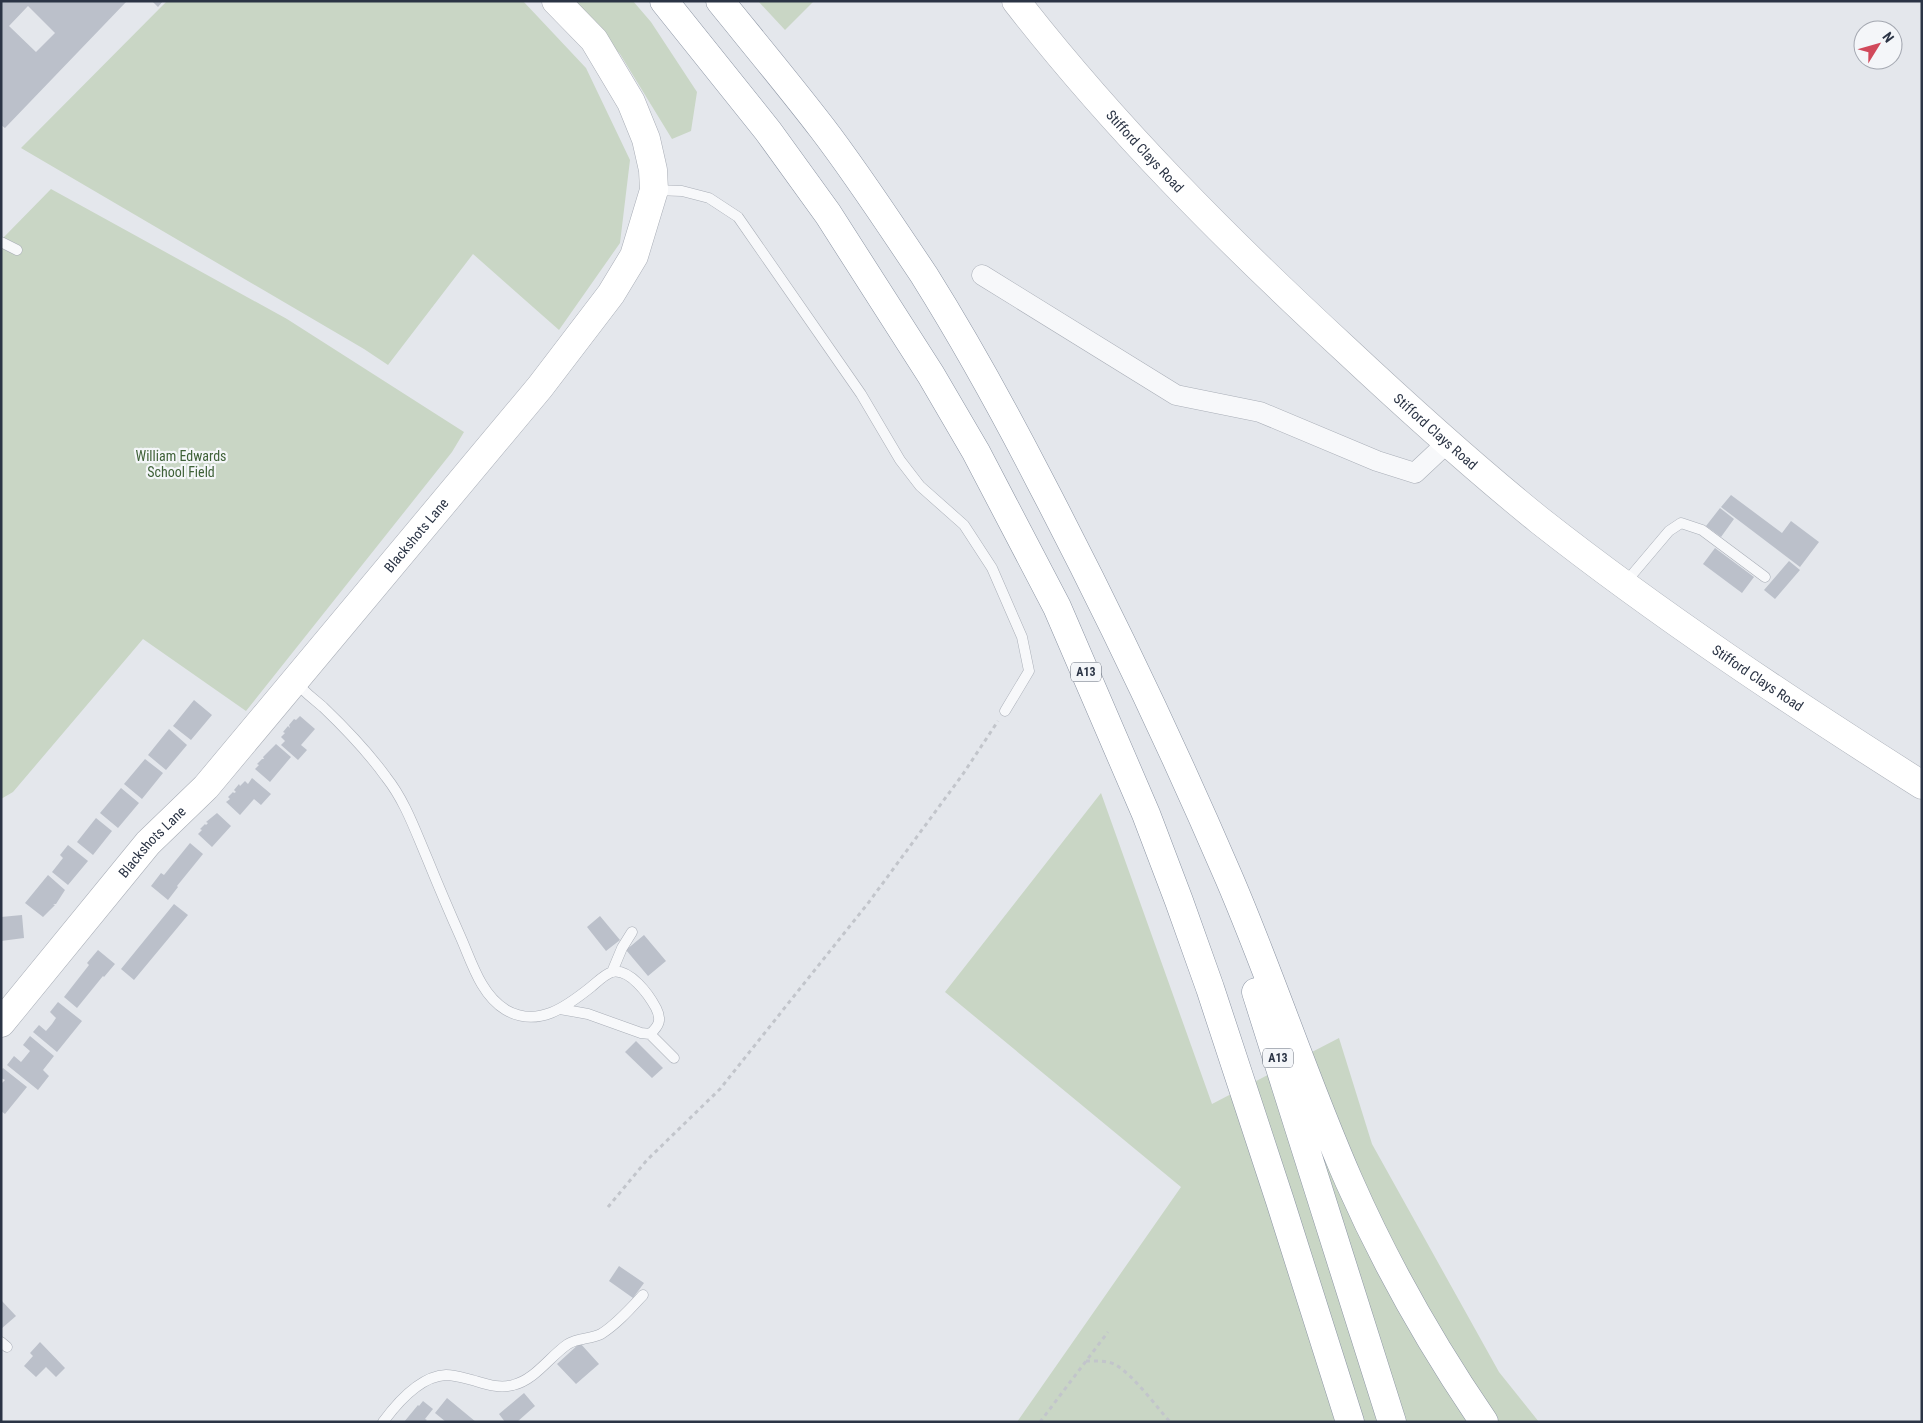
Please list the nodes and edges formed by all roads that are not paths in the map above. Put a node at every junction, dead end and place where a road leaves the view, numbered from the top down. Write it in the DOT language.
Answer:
graph roads {
  1 [pos="556,1"];
  2 [pos="664,1"];
  3 [pos="720,1"];
  4 [pos="1016,1"];
  5 [pos="654,190"];
  6 [pos="1,242"];
  7 [pos="17,250"];
  8 [pos="982,276"];
  9 [pos="1446,444"];
  10 [pos="1765,577"];
  11 [pos="1624,583"];
  12 [pos="294,680"];
  13 [pos="1148,700"];
  14 [pos="1005,711"];
  15 [pos="1922,785"];
  16 [pos="632,932"];
  17 [pos="612,972"];
  18 [pos="560,1009"];
  19 [pos="2,1020"];
  20 [pos="650,1034"];
  21 [pos="674,1058"];
  22 [pos="643,1295"];
  23 [pos="384,1422"];
  24 [pos="1350,1422"];
  25 [pos="1392,1422"];
  26 [pos="1484,1422"];
  1 -- 5 [label="main road, Blackshots Lane"];
  2 -- 24 [label="main road, A13"];
  3 -- 13 [label="main road, A13"];
  4 -- 9 [label="main road, Stifford Clays Road"];
  5 -- 12 [label="main road, Blackshots Lane"];
  5 -- 14 [label="lane"];
  6 -- 7 [label="lane"];
  8 -- 9 [label="street"];
  9 -- 11 [label="main road, Stifford Clays Road"];
  10 -- 11 [label="lane"];
  11 -- 15 [label="main road, Stifford Clays Road"];
  12 -- 18 [label="lane"];
  12 -- 19 [label="main road, Blackshots Lane"];
  13 -- 25 [label="main road, A13"];
  13 -- 26 [label="main road"];
  16 -- 17 [label="lane"];
  17 -- 18 [label="lane"];
  17 -- 20 [label="lane"];
  18 -- 20 [label="lane"];
  20 -- 21 [label="lane"];
  22 -- 23 [label="lane"];
}
